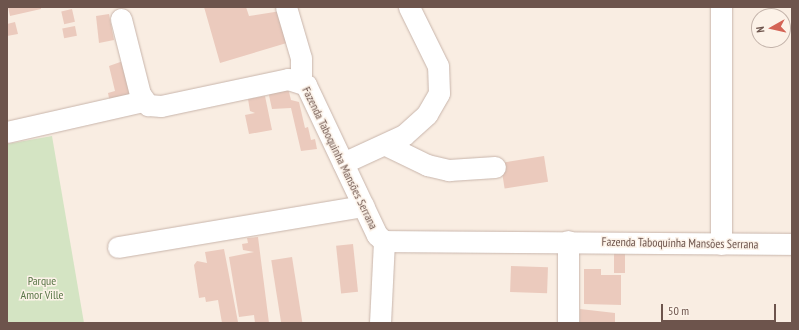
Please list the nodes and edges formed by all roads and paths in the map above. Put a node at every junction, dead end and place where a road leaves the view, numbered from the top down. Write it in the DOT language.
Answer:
graph roads {
  1 [pos="286,7"];
  2 [pos="409,7"];
  3 [pos="721,7"];
  4 [pos="121,18"];
  5 [pos="301,81"];
  6 [pos="143,101"];
  7 [pos="7,132"];
  8 [pos="386,145"];
  9 [pos="343,163"];
  10 [pos="495,167"];
  11 [pos="364,206"];
  12 [pos="384,241"];
  13 [pos="568,241"];
  14 [pos="721,244"];
  15 [pos="792,244"];
  16 [pos="118,247"];
  17 [pos="380,323"];
  18 [pos="568,323"];
  1 -- 5 [label="street"];
  2 -- 8 [label="street"];
  3 -- 14 [label="street"];
  4 -- 6 [label="street"];
  5 -- 6 [label="street, Fazenda Taboquinha Mansões Serrana"];
  5 -- 9 [label="street, Fazenda Taboquinha Mansões Serrana"];
  6 -- 7 [label="street"];
  8 -- 9 [label="street"];
  8 -- 10 [label="street"];
  9 -- 11 [label="street, Fazenda Taboquinha Mansões Serrana"];
  11 -- 12 [label="street, Fazenda Taboquinha Mansões Serrana"];
  11 -- 16 [label="street"];
  12 -- 13 [label="street, Fazenda Taboquinha Mansões Serrana"];
  12 -- 17 [label="street, Fazenda Taboquinha Mansões Serrana"];
  13 -- 14 [label="street, Fazenda Taboquinha Mansões Serrana"];
  13 -- 18 [label="street"];
  14 -- 15 [label="street, Fazenda Taboquinha Mansões Serrana"];
}
